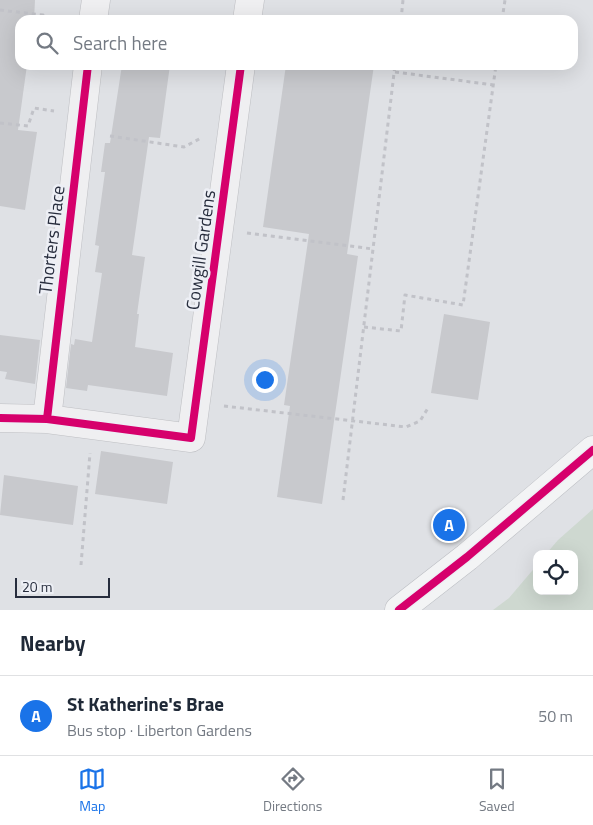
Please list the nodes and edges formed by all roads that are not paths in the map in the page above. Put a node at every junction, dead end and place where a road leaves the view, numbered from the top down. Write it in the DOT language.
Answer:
graph roads {
  1 [pos="96,0"];
  2 [pos="250,0"];
  3 [pos="94,15"];
  4 [pos="248,15"];
  5 [pos="87,70"];
  6 [pos="240,70"];
  7 [pos="0,418"];
  8 [pos="47,419"];
  9 [pos="593,450"];
  10 [pos="399,610"];
  1 -- 3 [label="street"];
  2 -- 4 [label="street"];
  5 -- 8 [label="street, Thorters Place"];
  6 -- 8 [label="street, Cowgill Gardens"];
  7 -- 8 [label="street"];
  9 -- 10 [label="main road"];
}
